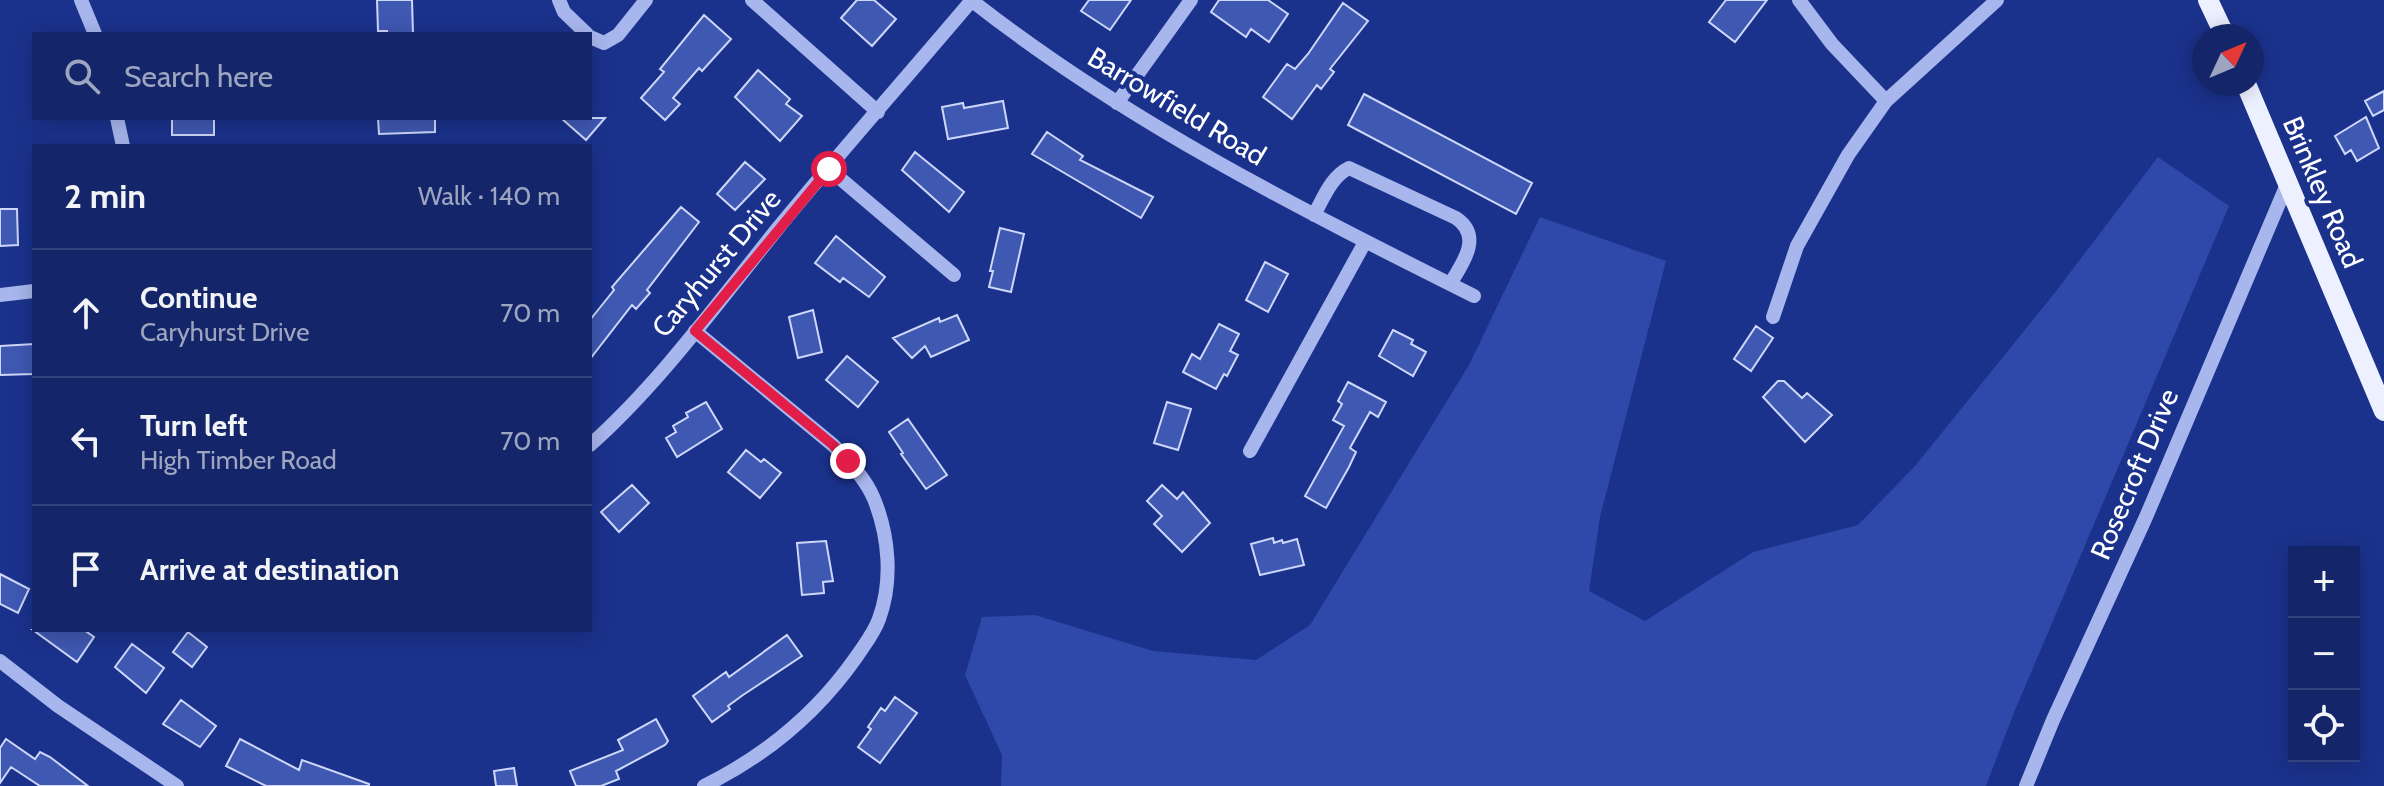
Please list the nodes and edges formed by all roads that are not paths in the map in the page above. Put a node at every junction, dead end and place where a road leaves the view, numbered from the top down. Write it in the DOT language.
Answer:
graph roads {
  1 [pos="81,0"];
  2 [pos="559,0"];
  3 [pos="646,0"];
  4 [pos="752,0"];
  5 [pos="971,0"];
  6 [pos="1191,0"];
  7 [pos="1799,0"];
  8 [pos="1997,0"];
  9 [pos="2208,0"];
  10 [pos="2219,24"];
  11 [pos="94,32"];
  12 [pos="585,32"];
  13 [pos="592,37"];
  14 [pos="2251,96"];
  15 [pos="1886,101"];
  16 [pos="1117,103"];
  17 [pos="878,112"];
  18 [pos="117,120"];
  19 [pos="123,144"];
  20 [pos="829,169"];
  21 [pos="2288,182"];
  22 [pos="1314,215"];
  23 [pos="1365,242"];
  24 [pos="954,275"];
  25 [pos="1450,284"];
  26 [pos="32,291"];
  27 [pos="0,295"];
  28 [pos="1474,296"];
  29 [pos="1773,317"];
  30 [pos="695,331"];
  31 [pos="2384,411"];
  32 [pos="592,443"];
  33 [pos="1250,451"];
  34 [pos="0,661"];
  35 [pos="177,786"];
  36 [pos="704,786"];
  37 [pos="2026,786"];
  1 -- 11 [label="street"];
  2 -- 12 [label="street"];
  3 -- 13 [label="street"];
  4 -- 17 [label="street"];
  5 -- 16 [label="street, Barrowfield Road"];
  5 -- 17 [label="street, Caryhurst Drive"];
  6 -- 16 [label="street"];
  7 -- 15 [label="street"];
  8 -- 15 [label="street"];
  9 -- 10 [label="main road"];
  14 -- 21 [label="main road, Brinkley Road"];
  15 -- 29 [label="street"];
  16 -- 22 [label="street, Barrowfield Road"];
  17 -- 20 [label="street, Caryhurst Drive"];
  18 -- 19 [label="street"];
  20 -- 24 [label="street"];
  20 -- 30 [label="street, Caryhurst Drive"];
  21 -- 31 [label="main road, Brinkley Road"];
  21 -- 37 [label="street, Rosecroft Drive"];
  22 -- 23 [label="street, Barrowfield Road"];
  22 -- 25 [label="street"];
  23 -- 25 [label="street, Barrowfield Road"];
  23 -- 33 [label="street"];
  25 -- 28 [label="street, Barrowfield Road"];
  26 -- 27 [label="street"];
  30 -- 32 [label="street, Caryhurst Drive"];
  30 -- 36 [label="street"];
  34 -- 35 [label="street"];
}
